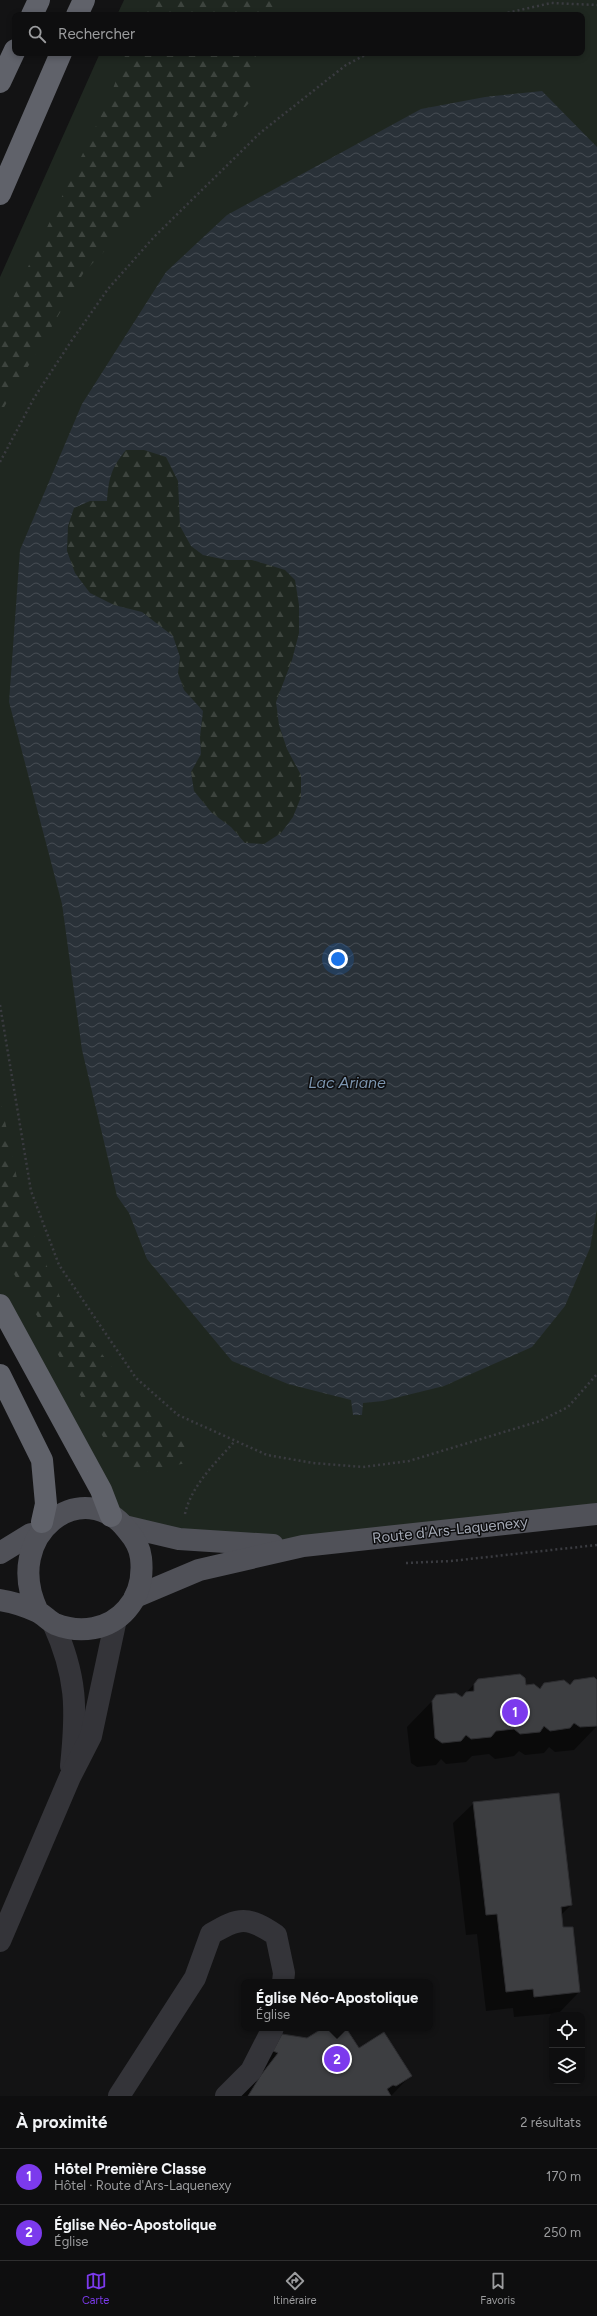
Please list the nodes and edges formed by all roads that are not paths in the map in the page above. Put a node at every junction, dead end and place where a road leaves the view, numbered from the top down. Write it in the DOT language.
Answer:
graph roads {
  1 [pos="39,0"];
  2 [pos="84,0"];
  3 [pos="33,12"];
  4 [pos="78,12"];
  5 [pos="12,56"];
  6 [pos="60,56"];
  7 [pos="0,82"];
  8 [pos="0,194"];
  9 [pos="0,1305"];
  10 [pos="0,1375"];
  11 [pos="597,1514"];
  12 [pos="118,1521"];
  13 [pos="37,1528"];
  14 [pos="303,1546"];
  15 [pos="0,1553"];
  16 [pos="135,1597"];
  17 [pos="0,1600"];
  18 [pos="46,1618"];
  19 [pos="116,1619"];
  20 [pos="70,1777"];
  21 [pos="0,1941"];
  22 [pos="283,1979"];
  23 [pos="271,2031"];
  24 [pos="119,2096"];
  25 [pos="226,2096"];
  1 -- 3 [label="highway"];
  2 -- 4 [label="highway"];
  5 -- 7 [label="highway"];
  6 -- 8 [label="highway"];
  9 -- 12 [label="highway"];
  10 -- 13 [label="highway"];
  11 -- 14 [label="main road, Route d'Ars-Laquenexy"];
  12 -- 13 [label="main road"];
  12 -- 14 [label="main road, Route d'Ars-Laquenexy"];
  12 -- 16 [label="main road"];
  13 -- 15 [label="main road"];
  13 -- 18 [label="main road"];
  14 -- 16 [label="main road, Route d'Ars-Laquenexy"];
  16 -- 19 [label="main road"];
  17 -- 18 [label="main road"];
  18 -- 19 [label="main road"];
  18 -- 20 [label="street"];
  19 -- 20 [label="street"];
  20 -- 21 [label="street"];
  22 -- 24 [label="street"];
  23 -- 25 [label="street"];
}
